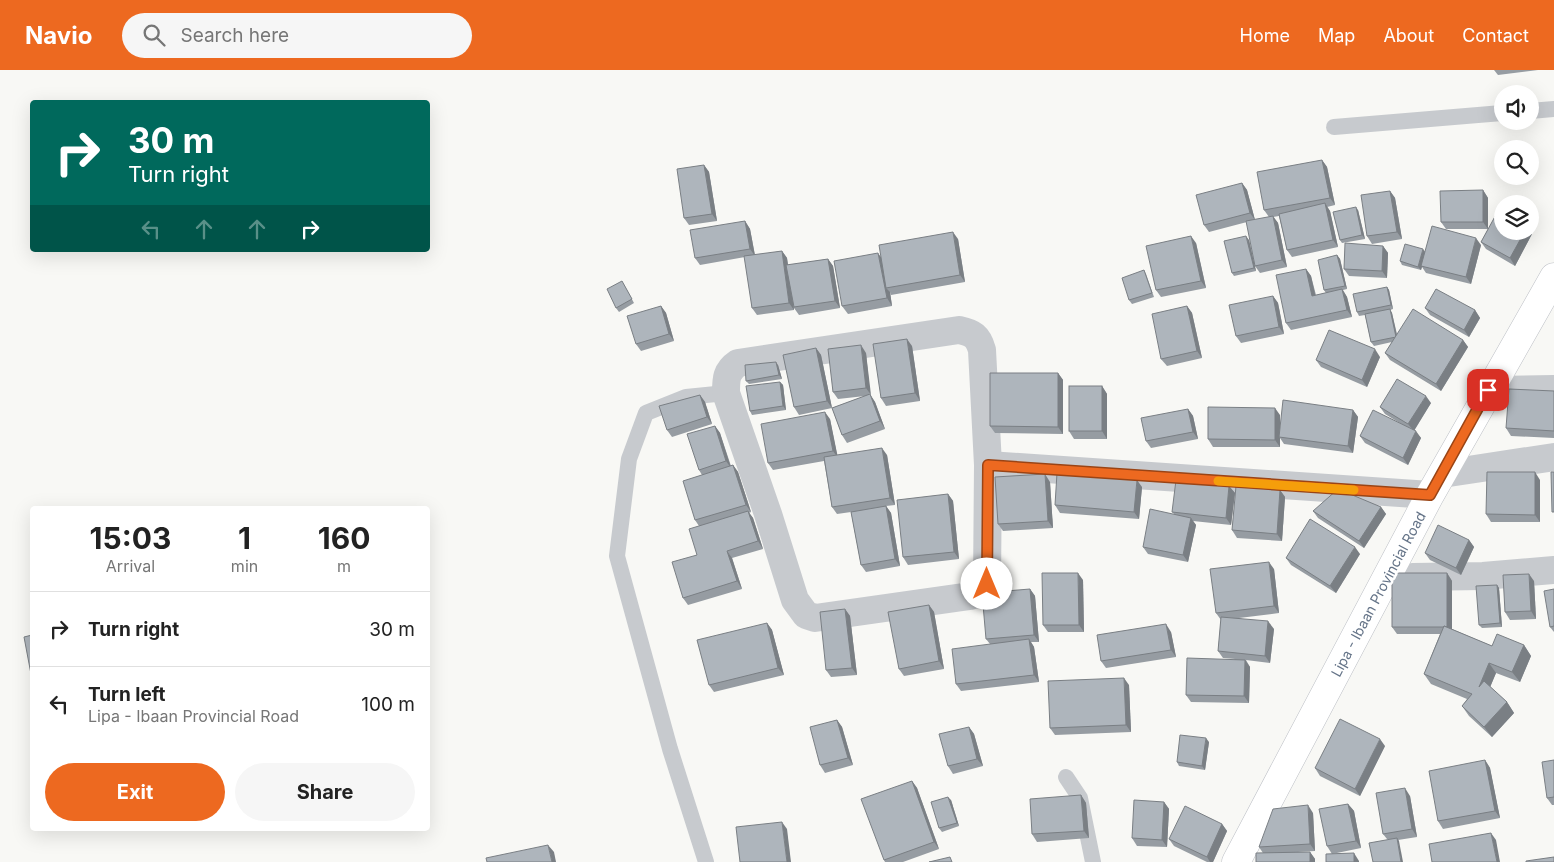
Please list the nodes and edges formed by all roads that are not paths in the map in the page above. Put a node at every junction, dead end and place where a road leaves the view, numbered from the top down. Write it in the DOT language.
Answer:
graph roads {
  1 [pos="1554,109"];
  2 [pos="1539,110"];
  3 [pos="1494,114"];
  4 [pos="1334,127"];
  5 [pos="1554,277"];
  6 [pos="1554,389"];
  7 [pos="1488,390"];
  8 [pos="726,393"];
  9 [pos="1554,457"];
  10 [pos="988,465"];
  11 [pos="1436,485"];
  12 [pos="1554,570"];
  13 [pos="1386,577"];
  14 [pos="1066,777"];
  15 [pos="706,862"];
  16 [pos="1094,862"];
  17 [pos="1236,862"];
  1 -- 2 [label="lane"];
  3 -- 4 [label="lane"];
  5 -- 7 [label="main road, Lipa - Ibaan Provincial Road"];
  6 -- 7 [label="street"];
  7 -- 11 [label="main road, Lipa - Ibaan Provincial Road"];
  8 -- 10 [label="street"];
  8 -- 10 [label="street"];
  8 -- 15 [label="lane"];
  9 -- 11 [label="street"];
  10 -- 11 [label="street"];
  11 -- 13 [label="main road, Lipa - Ibaan Provincial Road"];
  12 -- 13 [label="street"];
  13 -- 17 [label="main road, Lipa - Ibaan Provincial Road"];
  14 -- 16 [label="lane"];
}
